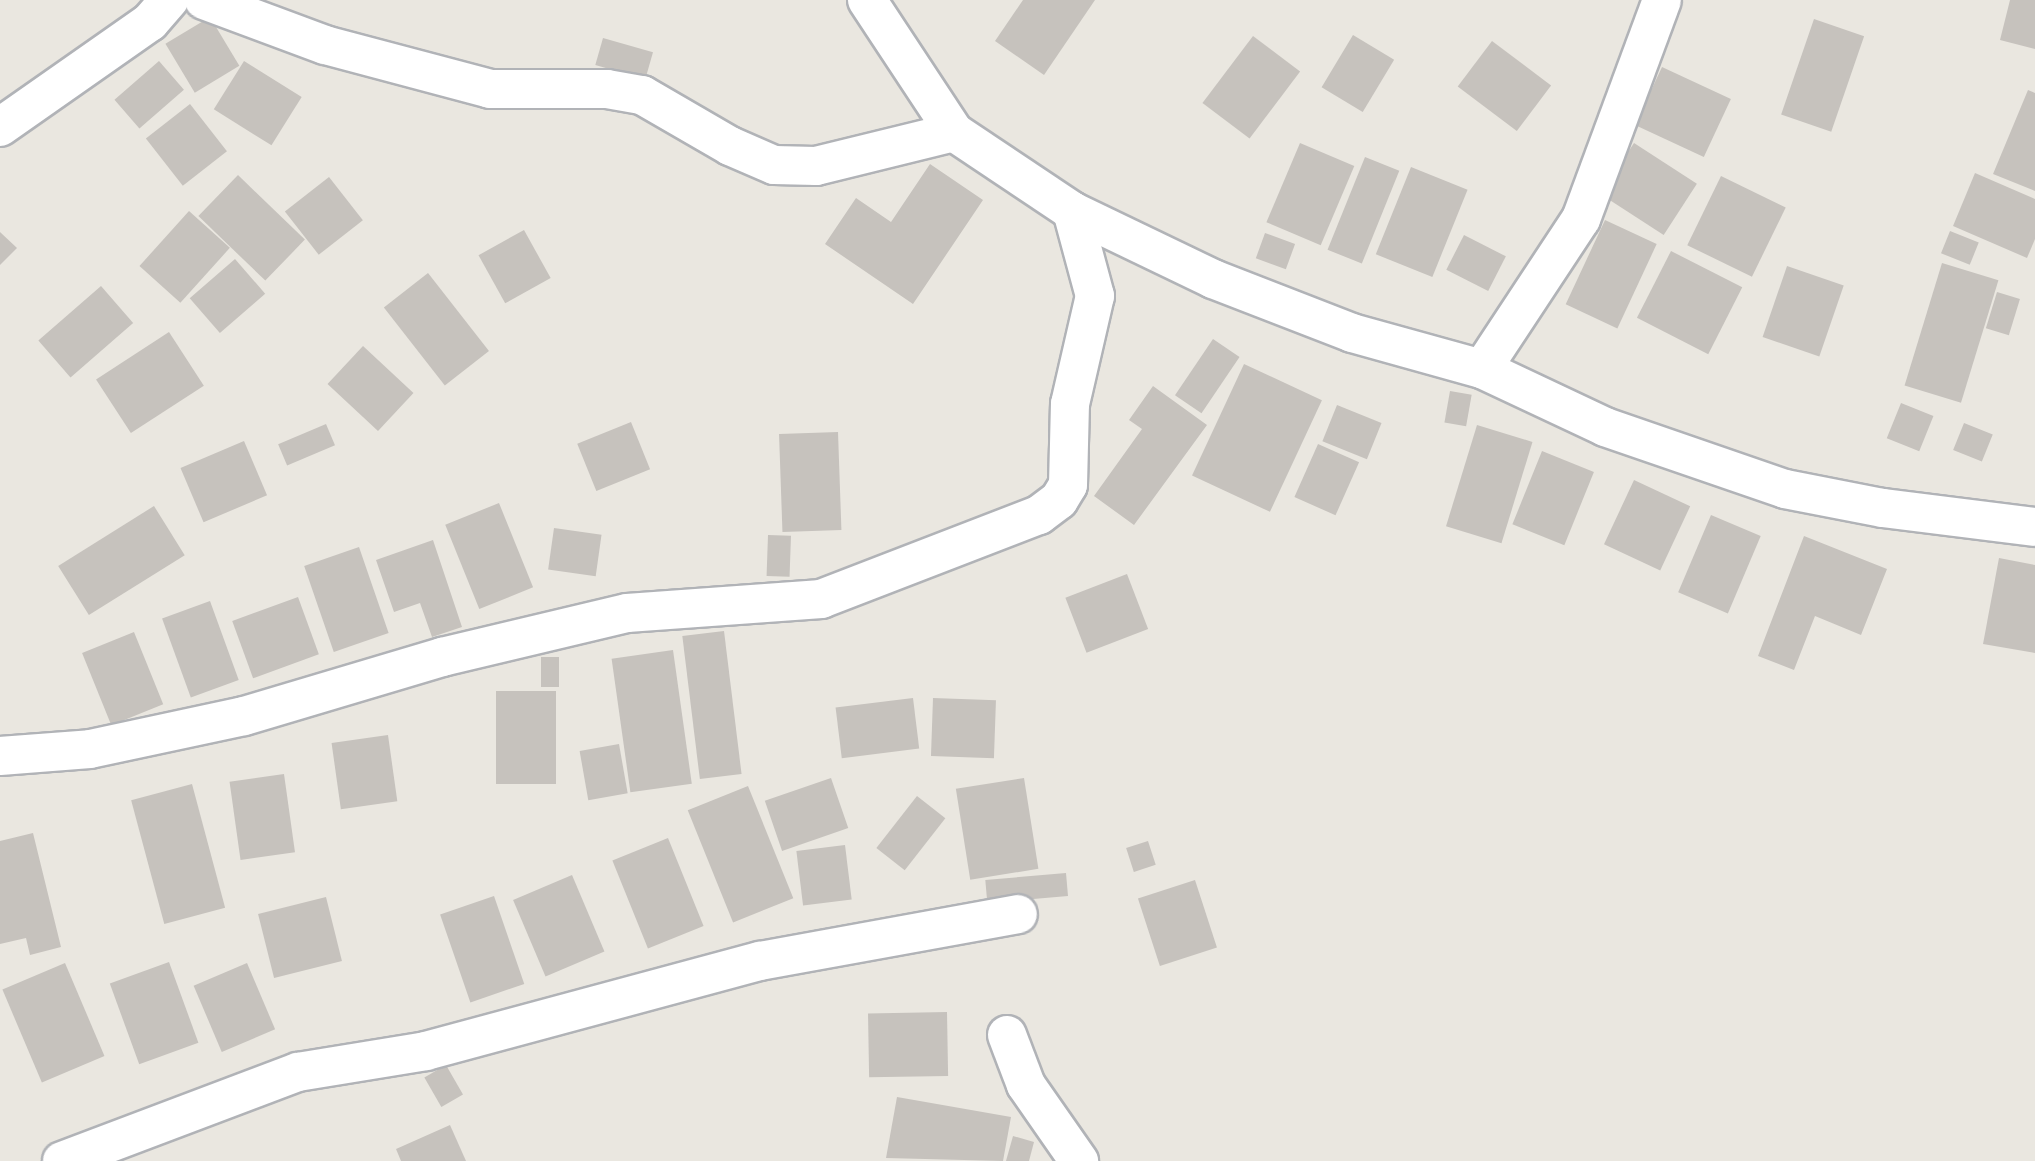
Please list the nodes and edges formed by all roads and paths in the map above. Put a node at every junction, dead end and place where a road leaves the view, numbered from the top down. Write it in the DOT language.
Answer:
graph roads {
  1 [pos="169,0"];
  2 [pos="204,0"];
  3 [pos="867,0"];
  4 [pos="1662,0"];
  5 [pos="0,127"];
  6 [pos="954,132"];
  7 [pos="1072,211"];
  8 [pos="1482,369"];
  9 [pos="2035,527"];
  10 [pos="0,756"];
  11 [pos="1018,914"];
  12 [pos="1007,1035"];
  13 [pos="62,1161"];
  14 [pos="1079,1161"];
  1 -- 5 [label="street"];
  2 -- 6 [label="street"];
  3 -- 6 [label="street"];
  4 -- 8 [label="street"];
  6 -- 7 [label="street"];
  7 -- 8 [label="street"];
  7 -- 10 [label="street"];
  8 -- 9 [label="street"];
  11 -- 13 [label="street"];
  12 -- 14 [label="street"];
}
